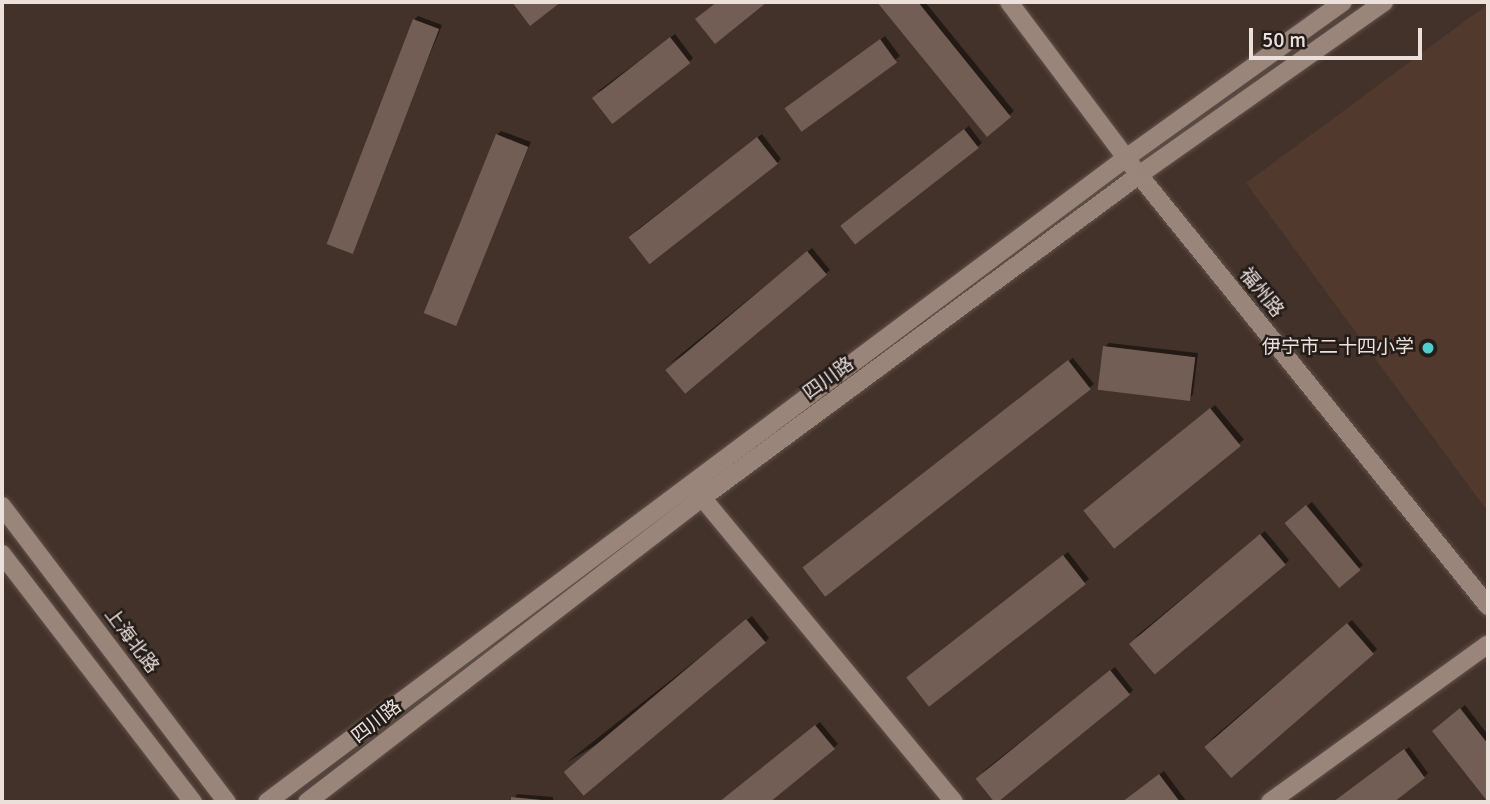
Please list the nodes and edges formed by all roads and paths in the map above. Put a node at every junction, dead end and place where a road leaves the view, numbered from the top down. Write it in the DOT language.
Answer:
graph roads {
  1 [pos="1009,2"];
  2 [pos="1343,2"];
  3 [pos="1384,2"];
  4 [pos="1126,159"];
  5 [pos="1139,176"];
  6 [pos="691,483"];
  7 [pos="702,498"];
  8 [pos="2,506"];
  9 [pos="2,554"];
  10 [pos="1488,606"];
  11 [pos="1488,644"];
  12 [pos="193,802"];
  13 [pos="227,802"];
  14 [pos="267,802"];
  15 [pos="307,802"];
  16 [pos="954,802"];
  17 [pos="1270,802"];
  1 -- 4 [label="street, 福州路"];
  2 -- 4 [label="street, 四川路"];
  3 -- 5 [label="street, 四川路"];
  4 -- 5 [label="street, 福州路"];
  4 -- 6 [label="street, 四川路"];
  5 -- 7 [label="street, 四川路"];
  5 -- 10 [label="street, 福州路"];
  6 -- 7 [label="street"];
  6 -- 14 [label="street, 四川路"];
  7 -- 15 [label="street, 四川路"];
  7 -- 16 [label="street"];
  8 -- 13 [label="street, 上海北路"];
  9 -- 12 [label="street"];
  11 -- 17 [label="street"];
}
